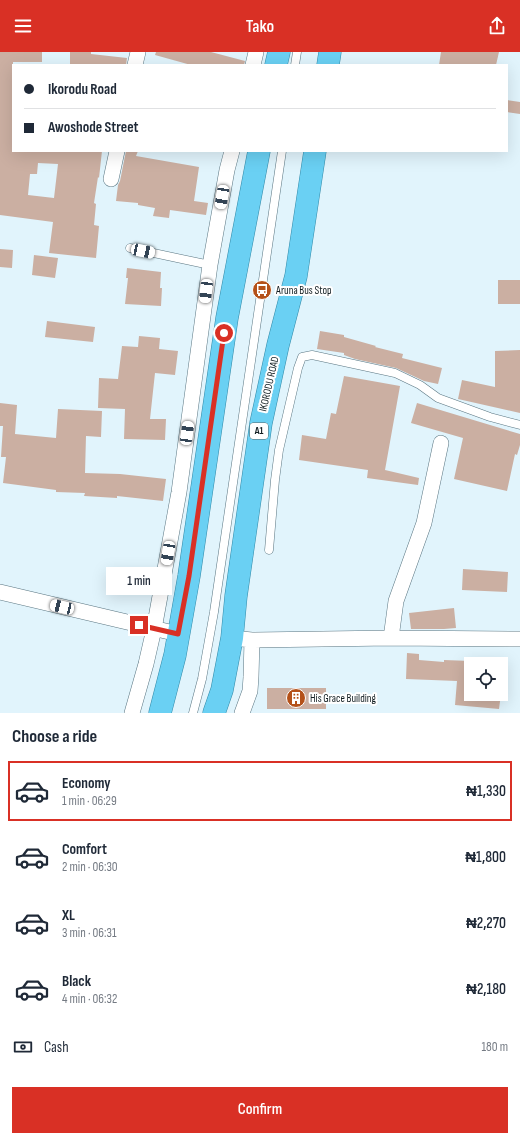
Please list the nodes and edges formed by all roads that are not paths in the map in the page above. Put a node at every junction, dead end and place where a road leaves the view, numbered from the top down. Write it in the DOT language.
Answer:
graph roads {
  1 [pos="138,52"];
  2 [pos="256,52"];
  3 [pos="279,52"];
  4 [pos="297,52"];
  5 [pos="330,52"];
  6 [pos="135,64"];
  7 [pos="253,64"];
  8 [pos="276,64"];
  9 [pos="295,64"];
  10 [pos="328,64"];
  11 [pos="117,152"];
  12 [pos="232,152"];
  13 [pos="259,152"];
  14 [pos="282,152"];
  15 [pos="315,152"];
  16 [pos="111,179"];
  17 [pos="130,248"];
  18 [pos="210,265"];
  19 [pos="520,425"];
  20 [pos="441,443"];
  21 [pos="269,550"];
  22 [pos="0,592"];
  23 [pos="154,629"];
  24 [pos="178,634"];
  25 [pos="391,638"];
  26 [pos="242,639"];
  27 [pos="520,639"];
  28 [pos="132,713"];
  29 [pos="160,713"];
  30 [pos="193,713"];
  31 [pos="214,713"];
  32 [pos="242,713"];
  1 -- 6 [label="street"];
  2 -- 7 [label="street"];
  3 -- 8 [label="highway"];
  4 -- 9 [label="lane"];
  5 -- 10 [label="highway"];
  11 -- 16 [label="street"];
  12 -- 18 [label="street"];
  13 -- 24 [label="highway"];
  14 -- 30 [label="lane"];
  15 -- 26 [label="highway, IKORODU ROAD / A1"];
  17 -- 18 [label="lane"];
  18 -- 23 [label="street"];
  19 -- 21 [label="lane"];
  20 -- 25 [label="street"];
  22 -- 23 [label="street"];
  23 -- 24 [label="street"];
  23 -- 28 [label="street"];
  24 -- 29 [label="highway"];
  25 -- 26 [label="street"];
  25 -- 27 [label="street"];
  26 -- 31 [label="highway, IKORODU ROAD / A1"];
  26 -- 32 [label="street"];
}
